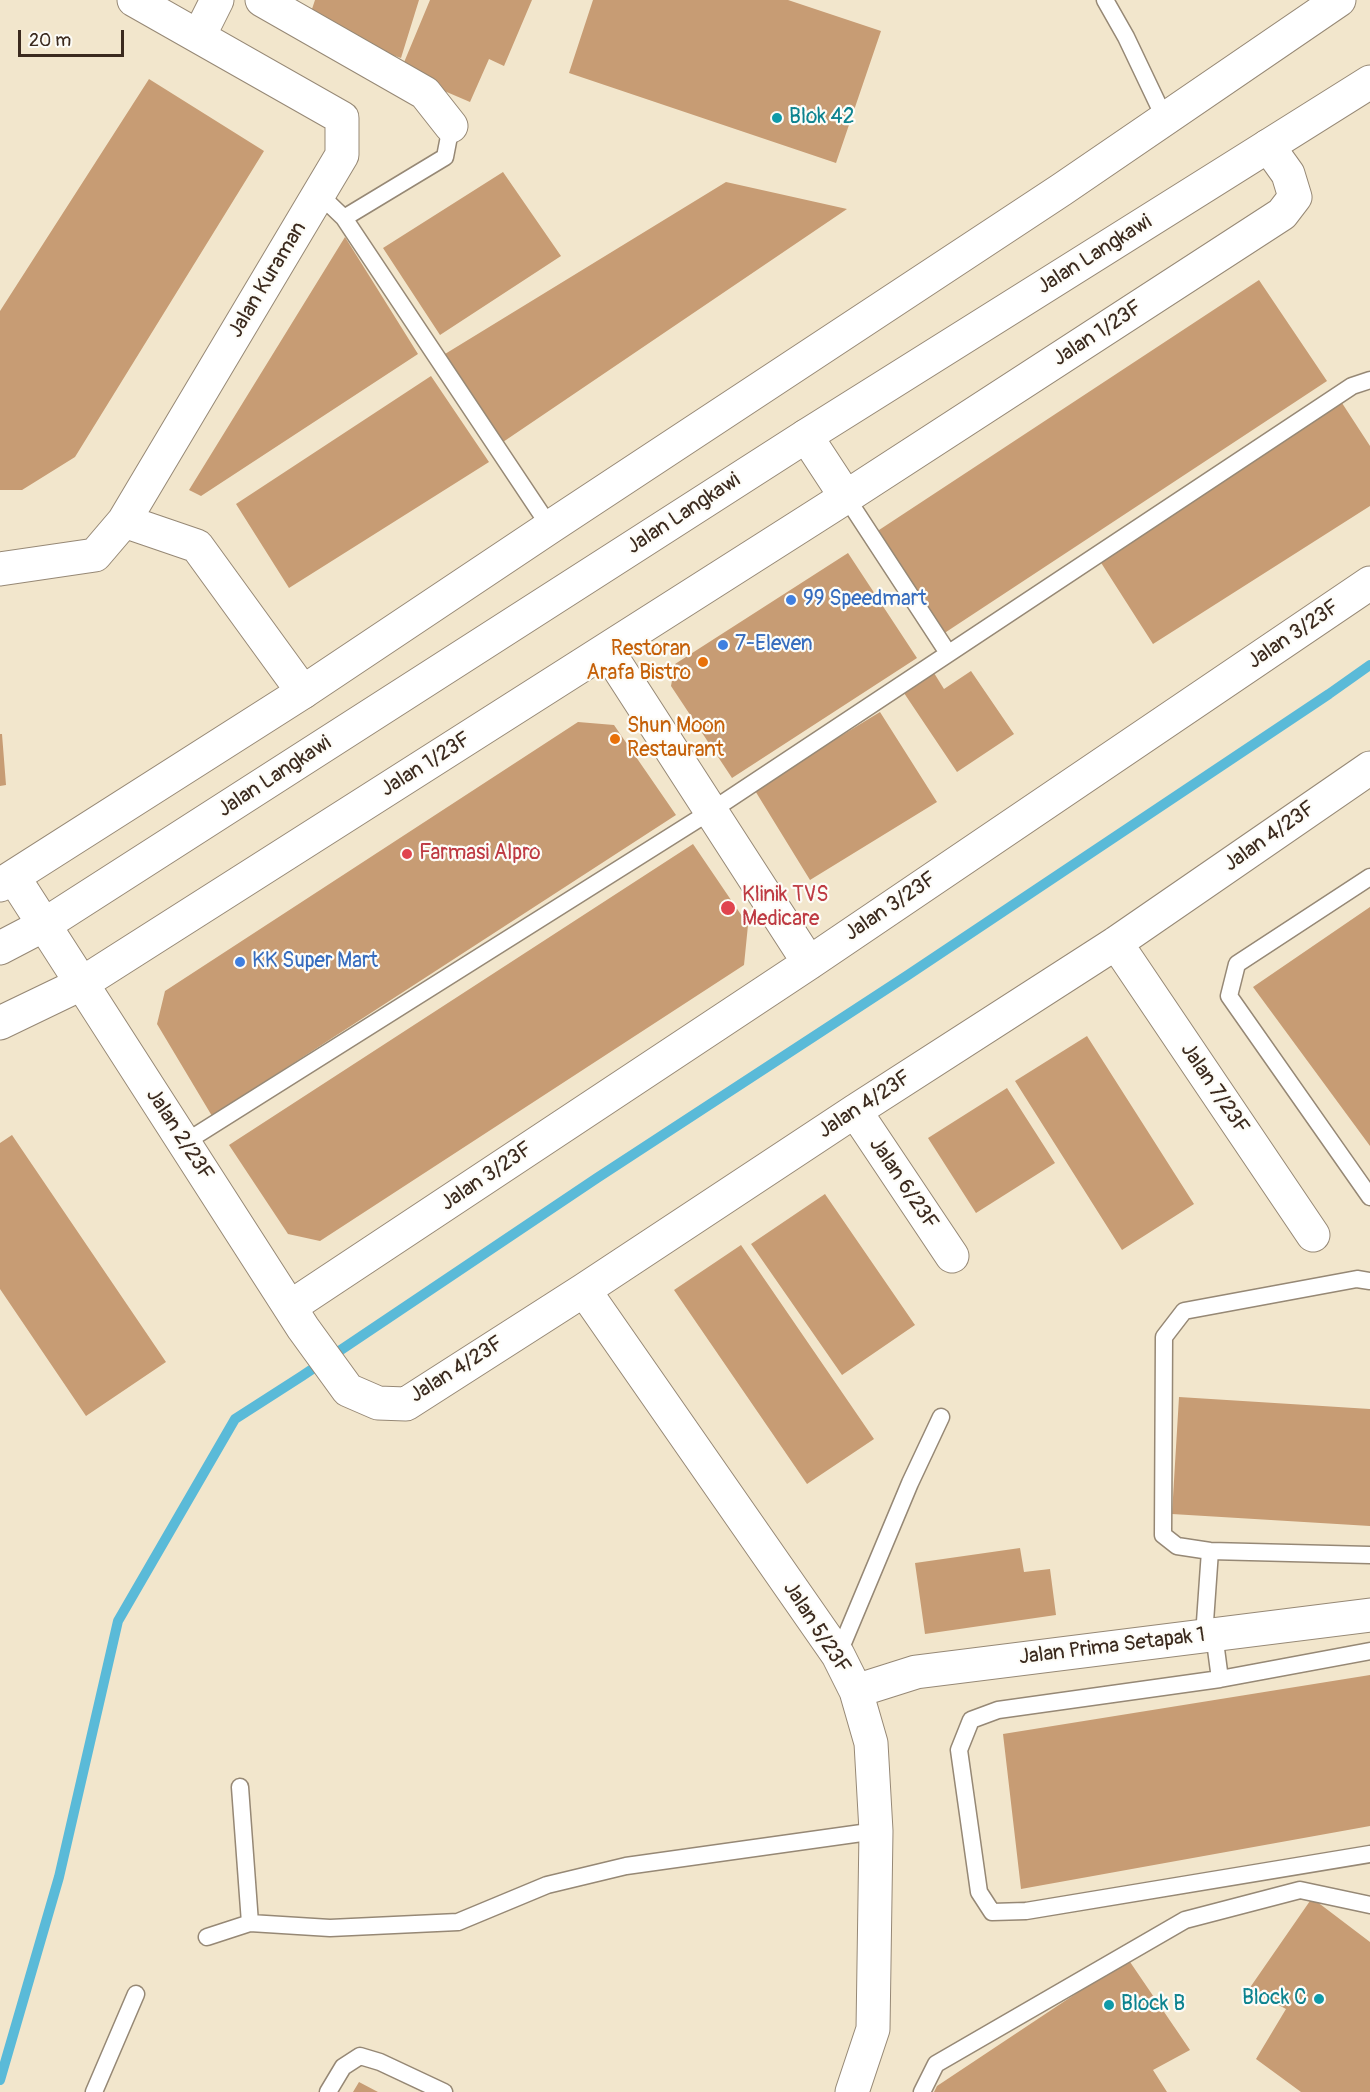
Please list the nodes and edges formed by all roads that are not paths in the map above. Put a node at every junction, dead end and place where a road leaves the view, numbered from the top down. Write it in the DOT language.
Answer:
graph roads {
  1 [pos="134,0"];
  2 [pos="217,0"];
  3 [pos="262,0"];
  4 [pos="1105,0"];
  5 [pos="1339,0"];
  6 [pos="299,9"];
  7 [pos="199,36"];
  8 [pos="1370,82"];
  9 [pos="1165,119"];
  10 [pos="451,126"];
  11 [pos="1268,146"];
  12 [pos="319,194"];
  13 [pos="344,218"];
  14 [pos="1370,380"];
  15 [pos="806,436"];
  16 [pos="846,497"];
  17 [pos="124,521"];
  18 [pos="549,527"];
  19 [pos="0,569"];
  20 [pos="1370,583"];
  21 [pos="607,650"];
  22 [pos="948,652"];
  23 [pos="303,693"];
  24 [pos="1370,768"];
  25 [pos="711,811"];
  26 [pos="1370,877"];
  27 [pos="7,882"];
  28 [pos="44,925"];
  29 [pos="1116,943"];
  30 [pos="0,948"];
  31 [pos="809,963"];
  32 [pos="81,984"];
  33 [pos="0,1023"];
  34 [pos="855,1111"];
  35 [pos="184,1143"];
  36 [pos="1370,1197"];
  37 [pos="1313,1235"];
  38 [pos="952,1256"];
  39 [pos="1370,1281"];
  40 [pos="584,1290"];
  41 [pos="296,1318"];
  42 [pos="348,1390"];
  43 [pos="941,1417"];
  44 [pos="1210,1551"];
  45 [pos="1370,1555"];
  46 [pos="1370,1615"];
  47 [pos="1209,1635"];
  48 [pos="1370,1651"];
  49 [pos="838,1655"];
  50 [pos="1220,1679"];
  51 [pos="856,1692"];
  52 [pos="240,1787"];
  53 [pos="876,1831"];
  54 [pos="1370,1854"];
  55 [pos="1370,1905"];
  56 [pos="250,1923"];
  57 [pos="207,1937"];
  58 [pos="136,1994"];
  59 [pos="94,2092"];
  60 [pos="328,2092"];
  61 [pos="444,2092"];
  62 [pos="852,2092"];
  63 [pos="922,2092"];
  1 -- 7 [label="street, Jalan Kuraman"];
  2 -- 7 [label="street"];
  3 -- 6 [label="street"];
  4 -- 9 [label="lane"];
  5 -- 9 [label="street"];
  6 -- 10 [label="street"];
  7 -- 12 [label="street, Jalan Kuraman"];
  8 -- 11 [label="street, Jalan Langkawi"];
  9 -- 18 [label="street"];
  10 -- 13 [label="lane"];
  11 -- 15 [label="street, Jalan Langkawi"];
  11 -- 16 [label="street, Jalan 1/23F"];
  12 -- 13 [label="lane"];
  12 -- 17 [label="street, Jalan Kuraman"];
  13 -- 18 [label="lane"];
  14 -- 22 [label="lane"];
  15 -- 16 [label="street"];
  15 -- 28 [label="street, Jalan Langkawi"];
  16 -- 21 [label="street, Jalan 1/23F"];
  16 -- 22 [label="lane"];
  17 -- 19 [label="street, Jalan Kuraman"];
  17 -- 23 [label="street"];
  18 -- 23 [label="street"];
  20 -- 31 [label="street, Jalan 3/23F"];
  21 -- 25 [label="street"];
  21 -- 32 [label="street, Jalan 1/23F"];
  22 -- 25 [label="lane"];
  23 -- 27 [label="street"];
  24 -- 29 [label="street, Jalan 4/23F"];
  25 -- 31 [label="street"];
  25 -- 35 [label="lane"];
  26 -- 36 [label="lane"];
  27 -- 28 [label="street, Jalan 2/23F"];
  28 -- 30 [label="street, Jalan Langkawi"];
  28 -- 32 [label="street, Jalan 2/23F"];
  29 -- 34 [label="street, Jalan 4/23F"];
  29 -- 37 [label="street, Jalan 7/23F"];
  31 -- 41 [label="street, Jalan 3/23F"];
  32 -- 33 [label="street, Jalan 1/23F"];
  32 -- 35 [label="street, Jalan 2/23F"];
  34 -- 38 [label="street, Jalan 6/23F"];
  34 -- 40 [label="street, Jalan 4/23F"];
  35 -- 41 [label="street, Jalan 2/23F"];
  39 -- 44 [label="lane"];
  40 -- 42 [label="street, Jalan 4/23F"];
  40 -- 49 [label="street, Jalan 5/23F"];
  41 -- 42 [label="street, Jalan 2/23F"];
  43 -- 49 [label="lane"];
  44 -- 45 [label="lane"];
  44 -- 47 [label="lane"];
  46 -- 47 [label="street, Jalan Prima Setapak 1"];
  47 -- 50 [label="lane"];
  47 -- 51 [label="street, Jalan Prima Setapak 1"];
  48 -- 50 [label="lane"];
  49 -- 51 [label="street, Jalan 5/23F"];
  50 -- 54 [label="lane"];
  51 -- 53 [label="street, Jalan 5/23F"];
  52 -- 56 [label="lane"];
  53 -- 56 [label="lane"];
  53 -- 62 [label="street, Jalan 5/23F"];
  55 -- 63 [label="lane"];
  56 -- 57 [label="lane"];
  58 -- 59 [label="lane"];
  60 -- 61 [label="lane"];
}
